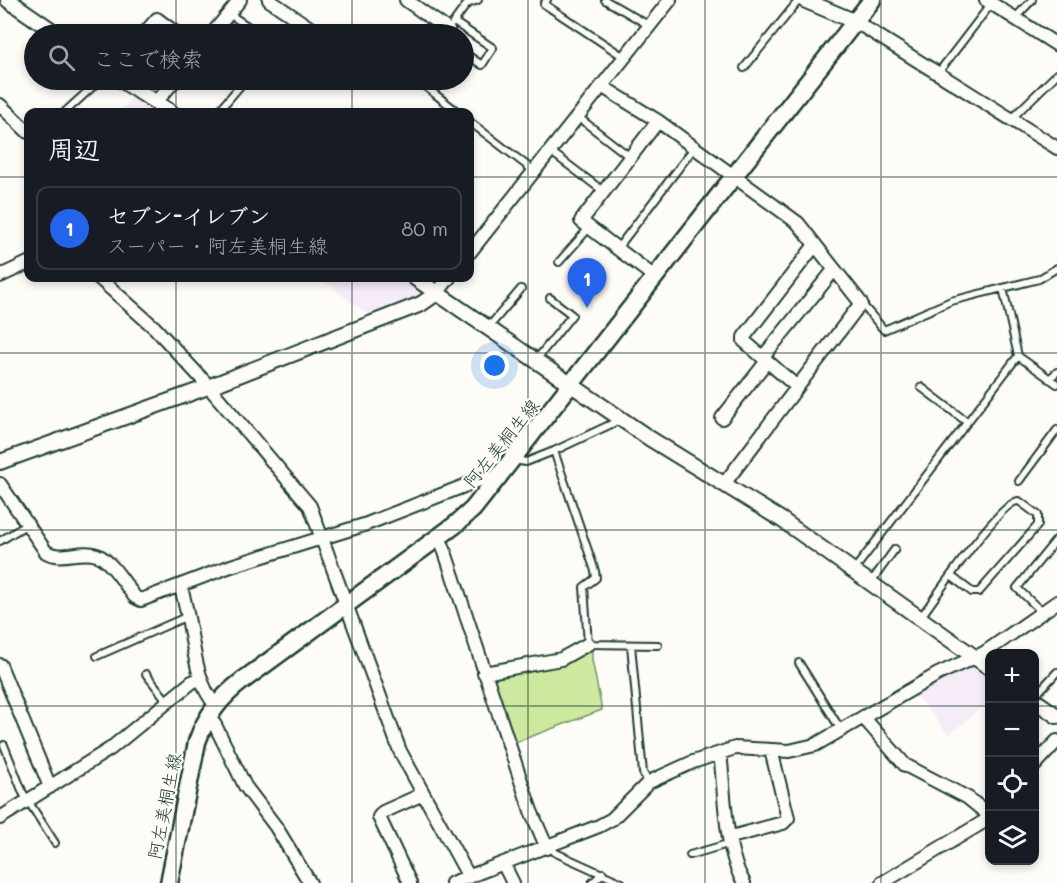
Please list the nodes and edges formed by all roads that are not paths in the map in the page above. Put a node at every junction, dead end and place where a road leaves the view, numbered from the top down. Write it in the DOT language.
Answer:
graph roads {
  1 [pos="269,0"];
  2 [pos="406,0"];
  3 [pos="478,0"];
  4 [pos="547,0"];
  5 [pos="605,0"];
  6 [pos="670,0"];
  7 [pos="799,0"];
  8 [pos="804,0"];
  9 [pos="872,0"];
  10 [pos="1032,0"];
  11 [pos="12,1"];
  12 [pos="989,2"];
  13 [pos="821,3"];
  14 [pos="233,5"];
  15 [pos="1015,18"];
  16 [pos="856,22"];
  17 [pos="43,24"];
  18 [pos="152,24"];
  19 [pos="163,24"];
  20 [pos="219,24"];
  21 [pos="251,24"];
  22 [pos="304,24"];
  23 [pos="442,24"];
  24 [pos="453,24"];
  25 [pos="651,27"];
  26 [pos="474,40"];
  27 [pos="1056,43"];
  28 [pos="625,58"];
  29 [pos="474,60"];
  30 [pos="744,68"];
  31 [pos="938,73"];
  32 [pos="1057,74"];
  33 [pos="603,87"];
  34 [pos="89,90"];
  35 [pos="137,90"];
  36 [pos="166,90"];
  37 [pos="237,90"];
  38 [pos="430,90"];
  39 [pos="156,102"];
  40 [pos="0,105"];
  41 [pos="69,108"];
  42 [pos="165,108"];
  43 [pos="221,108"];
  44 [pos="453,108"];
  45 [pos="578,117"];
  46 [pos="1011,119"];
  47 [pos="658,121"];
  48 [pos="474,125"];
  49 [pos="24,128"];
  50 [pos="695,147"];
  51 [pos="1057,148"];
  52 [pos="550,151"];
  53 [pos="630,157"];
  54 [pos="534,171"];
  55 [pos="735,176"];
  56 [pos="603,191"];
  57 [pos="589,228"];
  58 [pos="815,245"];
  59 [pos="474,247"];
  60 [pos="617,249"];
  61 [pos="559,262"];
  62 [pos="24,264"];
  63 [pos="1057,268"];
  64 [pos="834,270"];
  65 [pos="0,276"];
  66 [pos="656,278"];
  67 [pos="103,282"];
  68 [pos="421,282"];
  69 [pos="447,282"];
  70 [pos="1003,288"];
  71 [pos="521,289"];
  72 [pos="437,293"];
  73 [pos="550,298"];
  74 [pos="861,303"];
  75 [pos="488,328"];
  76 [pos="1018,356"];
  77 [pos="765,359"];
  78 [pos="536,360"];
  79 [pos="1057,372"];
  80 [pos="1049,379"];
  81 [pos="1057,384"];
  82 [pos="572,386"];
  83 [pos="208,387"];
  84 [pos="797,387"];
  85 [pos="921,387"];
  86 [pos="722,418"];
  87 [pos="621,419"];
  88 [pos="967,422"];
  89 [pos="1057,430"];
  90 [pos="554,451"];
  91 [pos="1,458"];
  92 [pos="514,460"];
  93 [pos="500,478"];
  94 [pos="1019,481"];
  95 [pos="0,484"];
  96 [pos="724,484"];
  97 [pos="26,525"];
  98 [pos="322,538"];
  99 [pos="438,538"];
  100 [pos="1057,538"];
  101 [pos="0,541"];
  102 [pos="895,549"];
  103 [pos="854,570"];
  104 [pos="951,576"];
  105 [pos="871,582"];
  106 [pos="180,586"];
  107 [pos="1057,602"];
  108 [pos="347,604"];
  109 [pos="1042,612"];
  110 [pos="188,616"];
  111 [pos="921,618"];
  112 [pos="588,644"];
  113 [pos="631,645"];
  114 [pos="658,645"];
  115 [pos="97,656"];
  116 [pos="975,657"];
  117 [pos="799,663"];
  118 [pos="985,664"];
  119 [pos="1057,672"];
  120 [pos="1,673"];
  121 [pos="484,673"];
  122 [pos="146,674"];
  123 [pos="201,678"];
  124 [pos="1039,694"];
  125 [pos="168,702"];
  126 [pos="1039,702"];
  127 [pos="212,711"];
  128 [pos="1057,716"];
  129 [pos="863,717"];
  130 [pos="841,730"];
  131 [pos="1057,741"];
  132 [pos="4,745"];
  133 [pos="771,750"];
  134 [pos="720,753"];
  135 [pos="1039,761"];
  136 [pos="649,782"];
  137 [pos="50,787"];
  138 [pos="423,794"];
  139 [pos="27,801"];
  140 [pos="985,813"];
  141 [pos="0,818"];
  142 [pos="985,820"];
  143 [pos="731,840"];
  144 [pos="55,843"];
  145 [pos="548,847"];
  146 [pos="690,855"];
  147 [pos="504,865"];
  148 [pos="603,873"];
  149 [pos="469,878"];
  150 [pos="169,883"];
  151 [pos="310,883"];
  152 [pos="410,883"];
  153 [pos="452,883"];
  154 [pos="513,883"];
  155 [pos="592,883"];
  156 [pos="622,883"];
  157 [pos="744,883"];
  158 [pos="882,883"];
  1 -- 22 [label="street"];
  2 -- 23 [label="street"];
  3 -- 24 [label="lane"];
  4 -- 28 [label="lane"];
  5 -- 25 [label="lane"];
  6 -- 25 [label="street"];
  7 -- 30 [label="lane"];
  8 -- 13 [label="street"];
  9 -- 16 [label="main road, 阿左美桐生線"];
  10 -- 15 [label="lane"];
  11 -- 17 [label="street"];
  12 -- 15 [label="street"];
  12 -- 31 [label="lane"];
  13 -- 16 [label="street"];
  14 -- 20 [label="street"];
  14 -- 21 [label="lane"];
  15 -- 27 [label="street"];
  16 -- 31 [label="street"];
  16 -- 55 [label="main road, 阿左美桐生線"];
  18 -- 19 [label="street"];
  25 -- 28 [label="street"];
  26 -- 29 [label="lane"];
  28 -- 33 [label="street"];
  31 -- 46 [label="street"];
  32 -- 46 [label="lane"];
  33 -- 45 [label="street"];
  33 -- 47 [label="street"];
  34 -- 41 [label="lane"];
  35 -- 39 [label="street"];
  36 -- 39 [label="street"];
  37 -- 43 [label="lane"];
  38 -- 44 [label="lane"];
  39 -- 42 [label="street"];
  40 -- 49 [label="street"];
  45 -- 52 [label="street"];
  45 -- 53 [label="lane"];
  46 -- 51 [label="street"];
  47 -- 50 [label="street"];
  47 -- 53 [label="street"];
  48 -- 54 [label="lane"];
  50 -- 55 [label="street"];
  50 -- 60 [label="lane"];
  52 -- 54 [label="street"];
  52 -- 56 [label="lane"];
  53 -- 56 [label="street"];
  54 -- 59 [label="street"];
  55 -- 58 [label="street"];
  55 -- 66 [label="main road, 阿左美桐生線"];
  56 -- 57 [label="street"];
  57 -- 60 [label="street"];
  57 -- 61 [label="lane"];
  58 -- 64 [label="street"];
  58 -- 77 [label="street"];
  60 -- 66 [label="street"];
  62 -- 65 [label="street"];
  63 -- 70 [label="lane"];
  64 -- 74 [label="street"];
  64 -- 77 [label="street"];
  66 -- 82 [label="main road, 阿左美桐生線"];
  67 -- 83 [label="street"];
  68 -- 72 [label="street"];
  69 -- 72 [label="street"];
  70 -- 74 [label="lane"];
  70 -- 76 [label="lane"];
  71 -- 75 [label="lane"];
  72 -- 75 [label="street"];
  72 -- 83 [label="street"];
  73 -- 78 [label="lane"];
  74 -- 84 [label="street"];
  75 -- 78 [label="street"];
  76 -- 80 [label="lane"];
  76 -- 88 [label="lane"];
  77 -- 84 [label="street"];
  77 -- 86 [label="street"];
  78 -- 82 [label="street"];
  79 -- 80 [label="lane"];
  80 -- 81 [label="lane"];
  82 -- 87 [label="street"];
  82 -- 92 [label="main road, 阿左美桐生線"];
  83 -- 91 [label="street"];
  83 -- 98 [label="street"];
  84 -- 96 [label="street"];
  85 -- 88 [label="lane"];
  87 -- 90 [label="lane"];
  87 -- 96 [label="street"];
  88 -- 103 [label="lane"];
  89 -- 94 [label="lane"];
  90 -- 92 [label="lane"];
  90 -- 112 [label="lane"];
  92 -- 93 [label="main road, 阿左美桐生線"];
  93 -- 98 [label="street"];
  93 -- 99 [label="main road, 阿左美桐生線"];
  95 -- 97 [label="street"];
  96 -- 103 [label="street"];
  97 -- 101 [label="lane"];
  97 -- 106 [label="street"];
  98 -- 106 [label="street"];
  98 -- 108 [label="street"];
  99 -- 108 [label="main road, 阿左美桐生線"];
  99 -- 121 [label="street"];
  100 -- 109 [label="lane"];
  102 -- 105 [label="lane"];
  103 -- 105 [label="street"];
  104 -- 104 [label="lane"];
  104 -- 111 [label="lane"];
  105 -- 111 [label="street"];
  106 -- 110 [label="street"];
  107 -- 109 [label="street"];
  108 -- 127 [label="main road, 阿左美桐生線"];
  108 -- 138 [label="street"];
  109 -- 116 [label="street"];
  110 -- 115 [label="lane"];
  110 -- 123 [label="street"];
  111 -- 116 [label="street"];
  112 -- 113 [label="lane"];
  112 -- 121 [label="street"];
  113 -- 114 [label="lane"];
  113 -- 136 [label="lane"];
  116 -- 118 [label="street"];
  116 -- 129 [label="street"];
  117 -- 130 [label="lane"];
  119 -- 124 [label="lane"];
  120 -- 137 [label="street"];
  121 -- 145 [label="street"];
  122 -- 125 [label="lane"];
  123 -- 125 [label="street"];
  123 -- 127 [label="street"];
  125 -- 137 [label="street"];
  126 -- 128 [label="street"];
  127 -- 150 [label="main road, 阿左美桐生線"];
  127 -- 151 [label="street"];
  129 -- 130 [label="street"];
  129 -- 140 [label="street"];
  130 -- 133 [label="street"];
  131 -- 135 [label="street"];
  132 -- 139 [label="lane"];
  133 -- 134 [label="street"];
  133 -- 143 [label="street"];
  134 -- 136 [label="street"];
  134 -- 143 [label="street"];
  136 -- 145 [label="street"];
  137 -- 139 [label="street"];
  138 -- 149 [label="street"];
  138 -- 152 [label="street"];
  139 -- 141 [label="street"];
  139 -- 144 [label="lane"];
  142 -- 158 [label="street"];
  143 -- 146 [label="lane"];
  143 -- 157 [label="street"];
  145 -- 147 [label="street"];
  145 -- 148 [label="lane"];
  147 -- 149 [label="street"];
  147 -- 154 [label="street"];
  148 -- 155 [label="lane"];
  148 -- 156 [label="lane"];
  149 -- 153 [label="street"];
}
